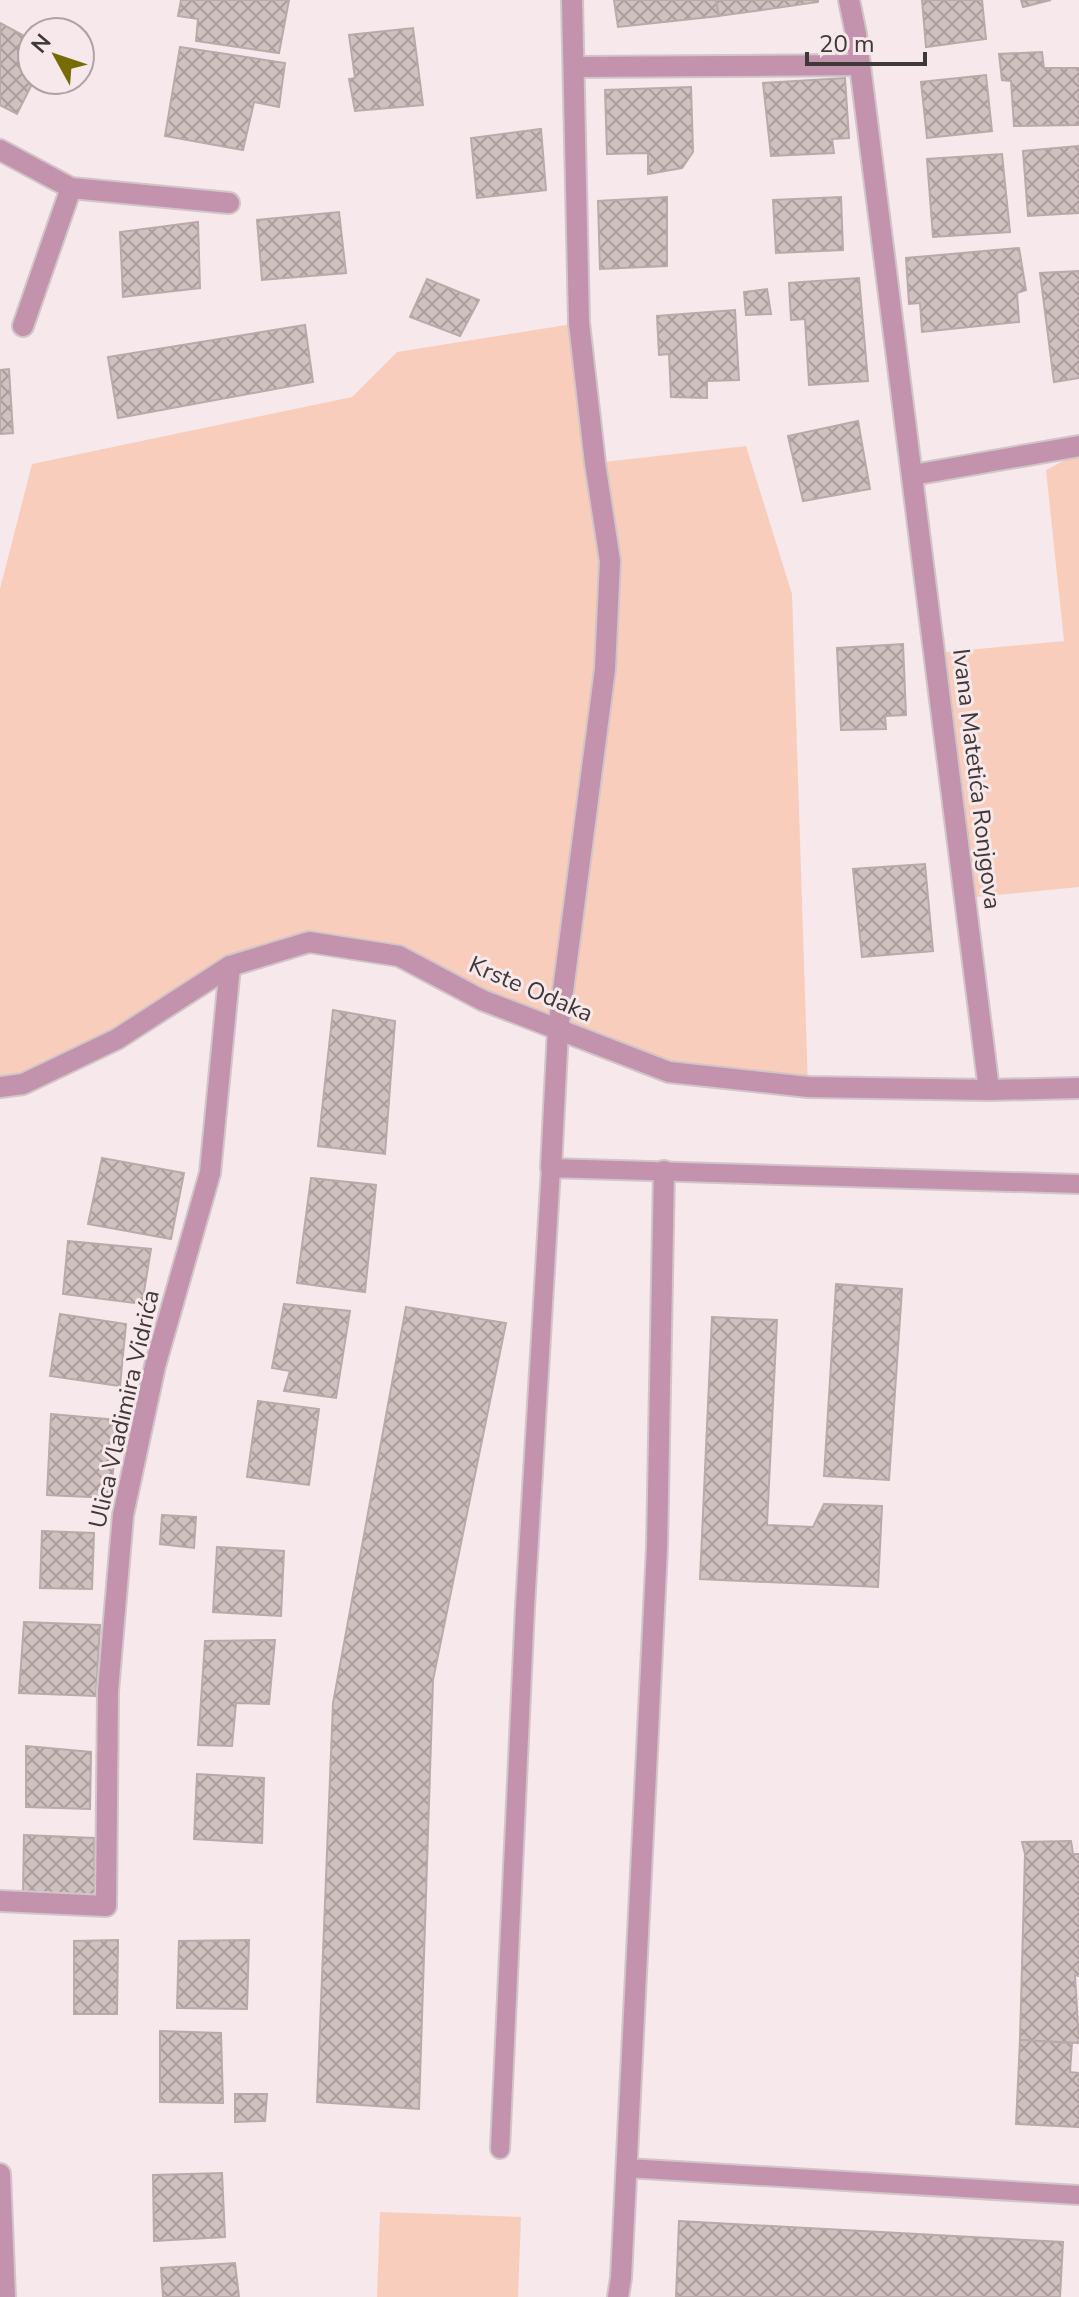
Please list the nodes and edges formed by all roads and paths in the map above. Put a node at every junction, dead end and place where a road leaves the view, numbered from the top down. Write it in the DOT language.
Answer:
graph roads {
  1 [pos="572,0"];
  2 [pos="849,0"];
  3 [pos="860,65"];
  4 [pos="574,67"];
  5 [pos="0,150"];
  6 [pos="71,188"];
  7 [pos="229,203"];
  8 [pos="23,326"];
  9 [pos="1079,446"];
  10 [pos="913,475"];
  11 [pos="230,966"];
  12 [pos="558,1029"];
  13 [pos="0,1087"];
  14 [pos="1079,1088"];
  15 [pos="989,1090"];
  16 [pos="551,1168"];
  17 [pos="664,1171"];
  18 [pos="1079,1184"];
  19 [pos="0,1901"];
  20 [pos="500,2149"];
  21 [pos="627,2168"];
  22 [pos="0,2174"];
  23 [pos="1079,2195"];
  24 [pos="5,2297"];
  25 [pos="618,2297"];
  1 -- 4 [label="street"];
  2 -- 3 [label="street, Ivana Matetića Ronjgova"];
  3 -- 4 [label="street"];
  3 -- 10 [label="street, Ivana Matetića Ronjgova"];
  4 -- 12 [label="street"];
  5 -- 6 [label="street"];
  6 -- 7 [label="street"];
  6 -- 8 [label="street"];
  9 -- 10 [label="street"];
  10 -- 15 [label="street, Ivana Matetića Ronjgova"];
  11 -- 12 [label="street, Krste Odaka"];
  11 -- 13 [label="street, Krste Odaka"];
  11 -- 19 [label="street, Ulica Vladimira Vidrića"];
  12 -- 15 [label="street, Krste Odaka"];
  12 -- 16 [label="street"];
  14 -- 15 [label="street, Krste Odaka"];
  16 -- 17 [label="lane"];
  16 -- 20 [label="lane"];
  17 -- 18 [label="lane"];
  17 -- 21 [label="street"];
  21 -- 23 [label="lane"];
  21 -- 25 [label="street"];
  22 -- 24 [label="street"];
}
